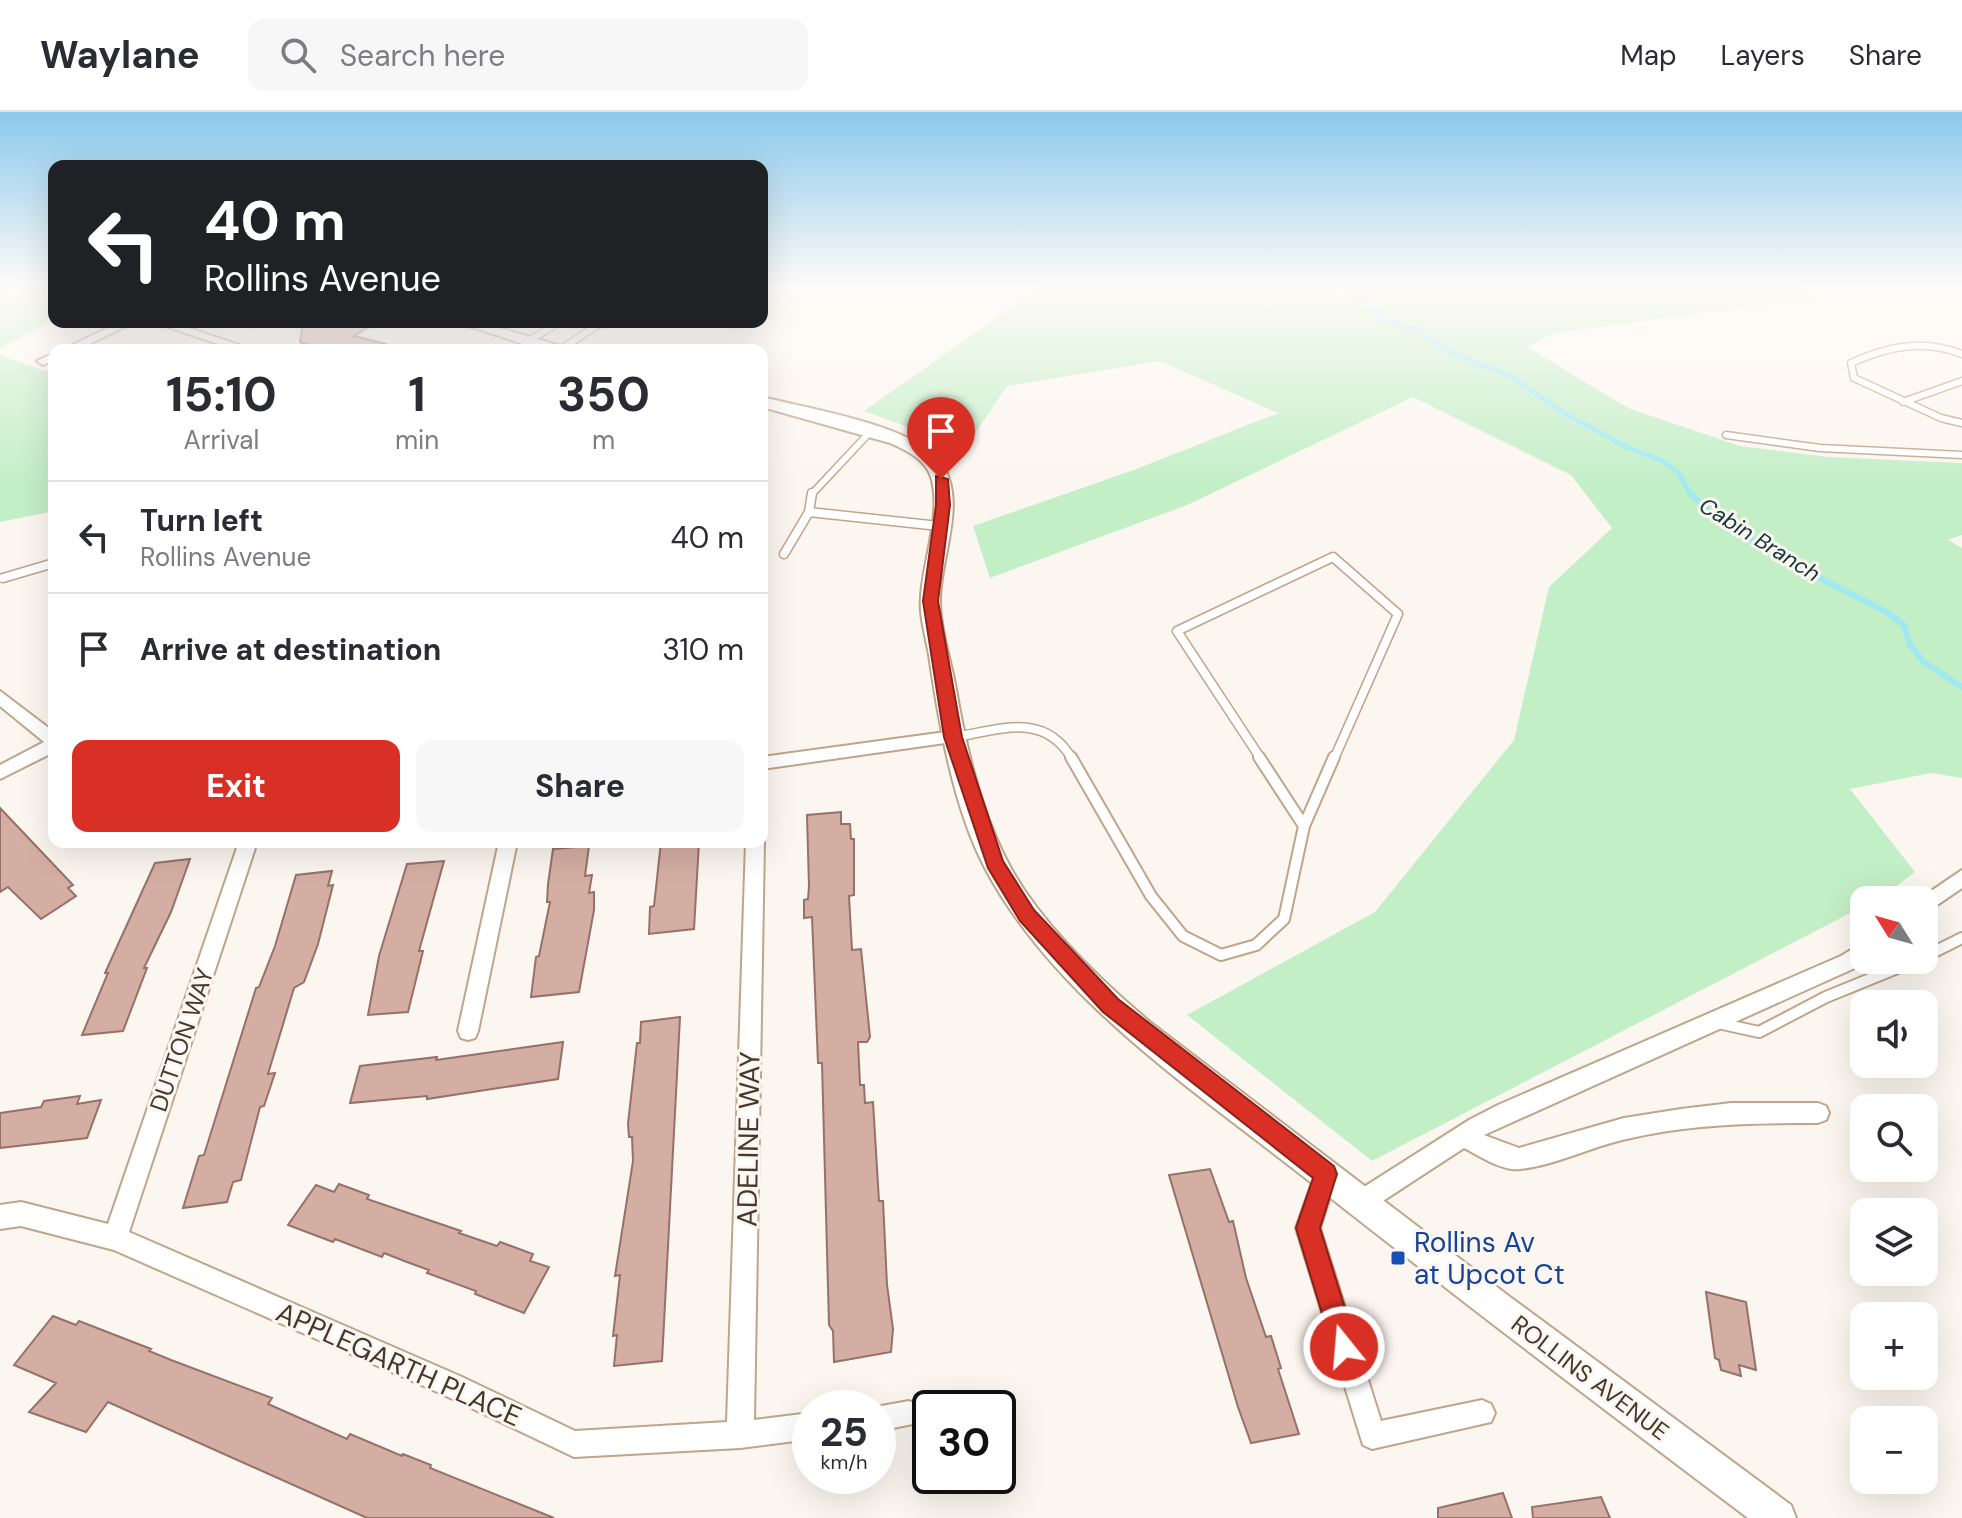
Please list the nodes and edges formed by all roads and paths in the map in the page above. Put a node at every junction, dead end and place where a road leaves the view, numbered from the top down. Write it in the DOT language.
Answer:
graph roads {
  1 [pos="1874,352"];
  2 [pos="1962,381"];
  3 [pos="1903,402"];
  4 [pos="768,404"];
  5 [pos="1962,423"];
  6 [pos="870,432"];
  7 [pos="1726,435"];
  8 [pos="1962,455"];
  9 [pos="809,512"];
  10 [pos="939,526"];
  11 [pos="784,554"];
  12 [pos="48,565"];
  13 [pos="3,578"];
  14 [pos="0,697"];
  15 [pos="48,737"];
  16 [pos="953,737"];
  17 [pos="48,745"];
  18 [pos="768,762"];
  19 [pos="0,773"];
  20 [pos="1304,826"];
  21 [pos="246,848"];
  22 [pos="507,848"];
  23 [pos="755,848"];
  24 [pos="1962,878"];
  25 [pos="1938,896"];
  26 [pos="1962,938"];
  27 [pos="1938,950"];
  28 [pos="1850,960"];
  29 [pos="1883,974"];
  30 [pos="1715,1023"];
  31 [pos="468,1031"];
  32 [pos="1818,1113"];
  33 [pos="1464,1136"];
  34 [pos="1326,1174"];
  35 [pos="1361,1202"];
  36 [pos="0,1217"];
  37 [pos="115,1238"];
  38 [pos="1482,1413"];
  39 [pos="909,1414"];
  40 [pos="896,1416"];
  41 [pos="792,1428"];
  42 [pos="740,1435"];
  43 [pos="1778,1518"];
  1 -- 3 [label="lane"];
  2 -- 3 [label="lane"];
  3 -- 5 [label="lane"];
  4 -- 6 [label="street, ROLLINS AVENUE"];
  6 -- 9 [label="lane"];
  6 -- 10 [label="street, ROLLINS AVENUE"];
  7 -- 8 [label="lane"];
  9 -- 10 [label="lane"];
  9 -- 11 [label="lane"];
  10 -- 16 [label="street, ROLLINS AVENUE"];
  12 -- 13 [label="lane"];
  14 -- 15 [label="street"];
  16 -- 18 [label="street"];
  16 -- 20 [label="lane"];
  16 -- 34 [label="street, ROLLINS AVENUE"];
  17 -- 19 [label="street"];
  20 -- 20 [label="lane"];
  21 -- 37 [label="street, DUTTON WAY"];
  22 -- 31 [label="street"];
  23 -- 42 [label="street, ADELINE WAY"];
  24 -- 25 [label="street"];
  26 -- 27 [label="lane"];
  28 -- 30 [label="street"];
  29 -- 30 [label="lane"];
  30 -- 33 [label="street"];
  32 -- 33 [label="street"];
  33 -- 35 [label="street"];
  34 -- 35 [label="street, ROLLINS AVENUE"];
  34 -- 38 [label="street"];
  35 -- 43 [label="street, ROLLINS AVENUE"];
  36 -- 37 [label="street, APPLEGARTH PLACE"];
  37 -- 42 [label="street, APPLEGARTH PLACE"];
  39 -- 40 [label="street"];
  41 -- 42 [label="street, APPLEGARTH PLACE"];
}
